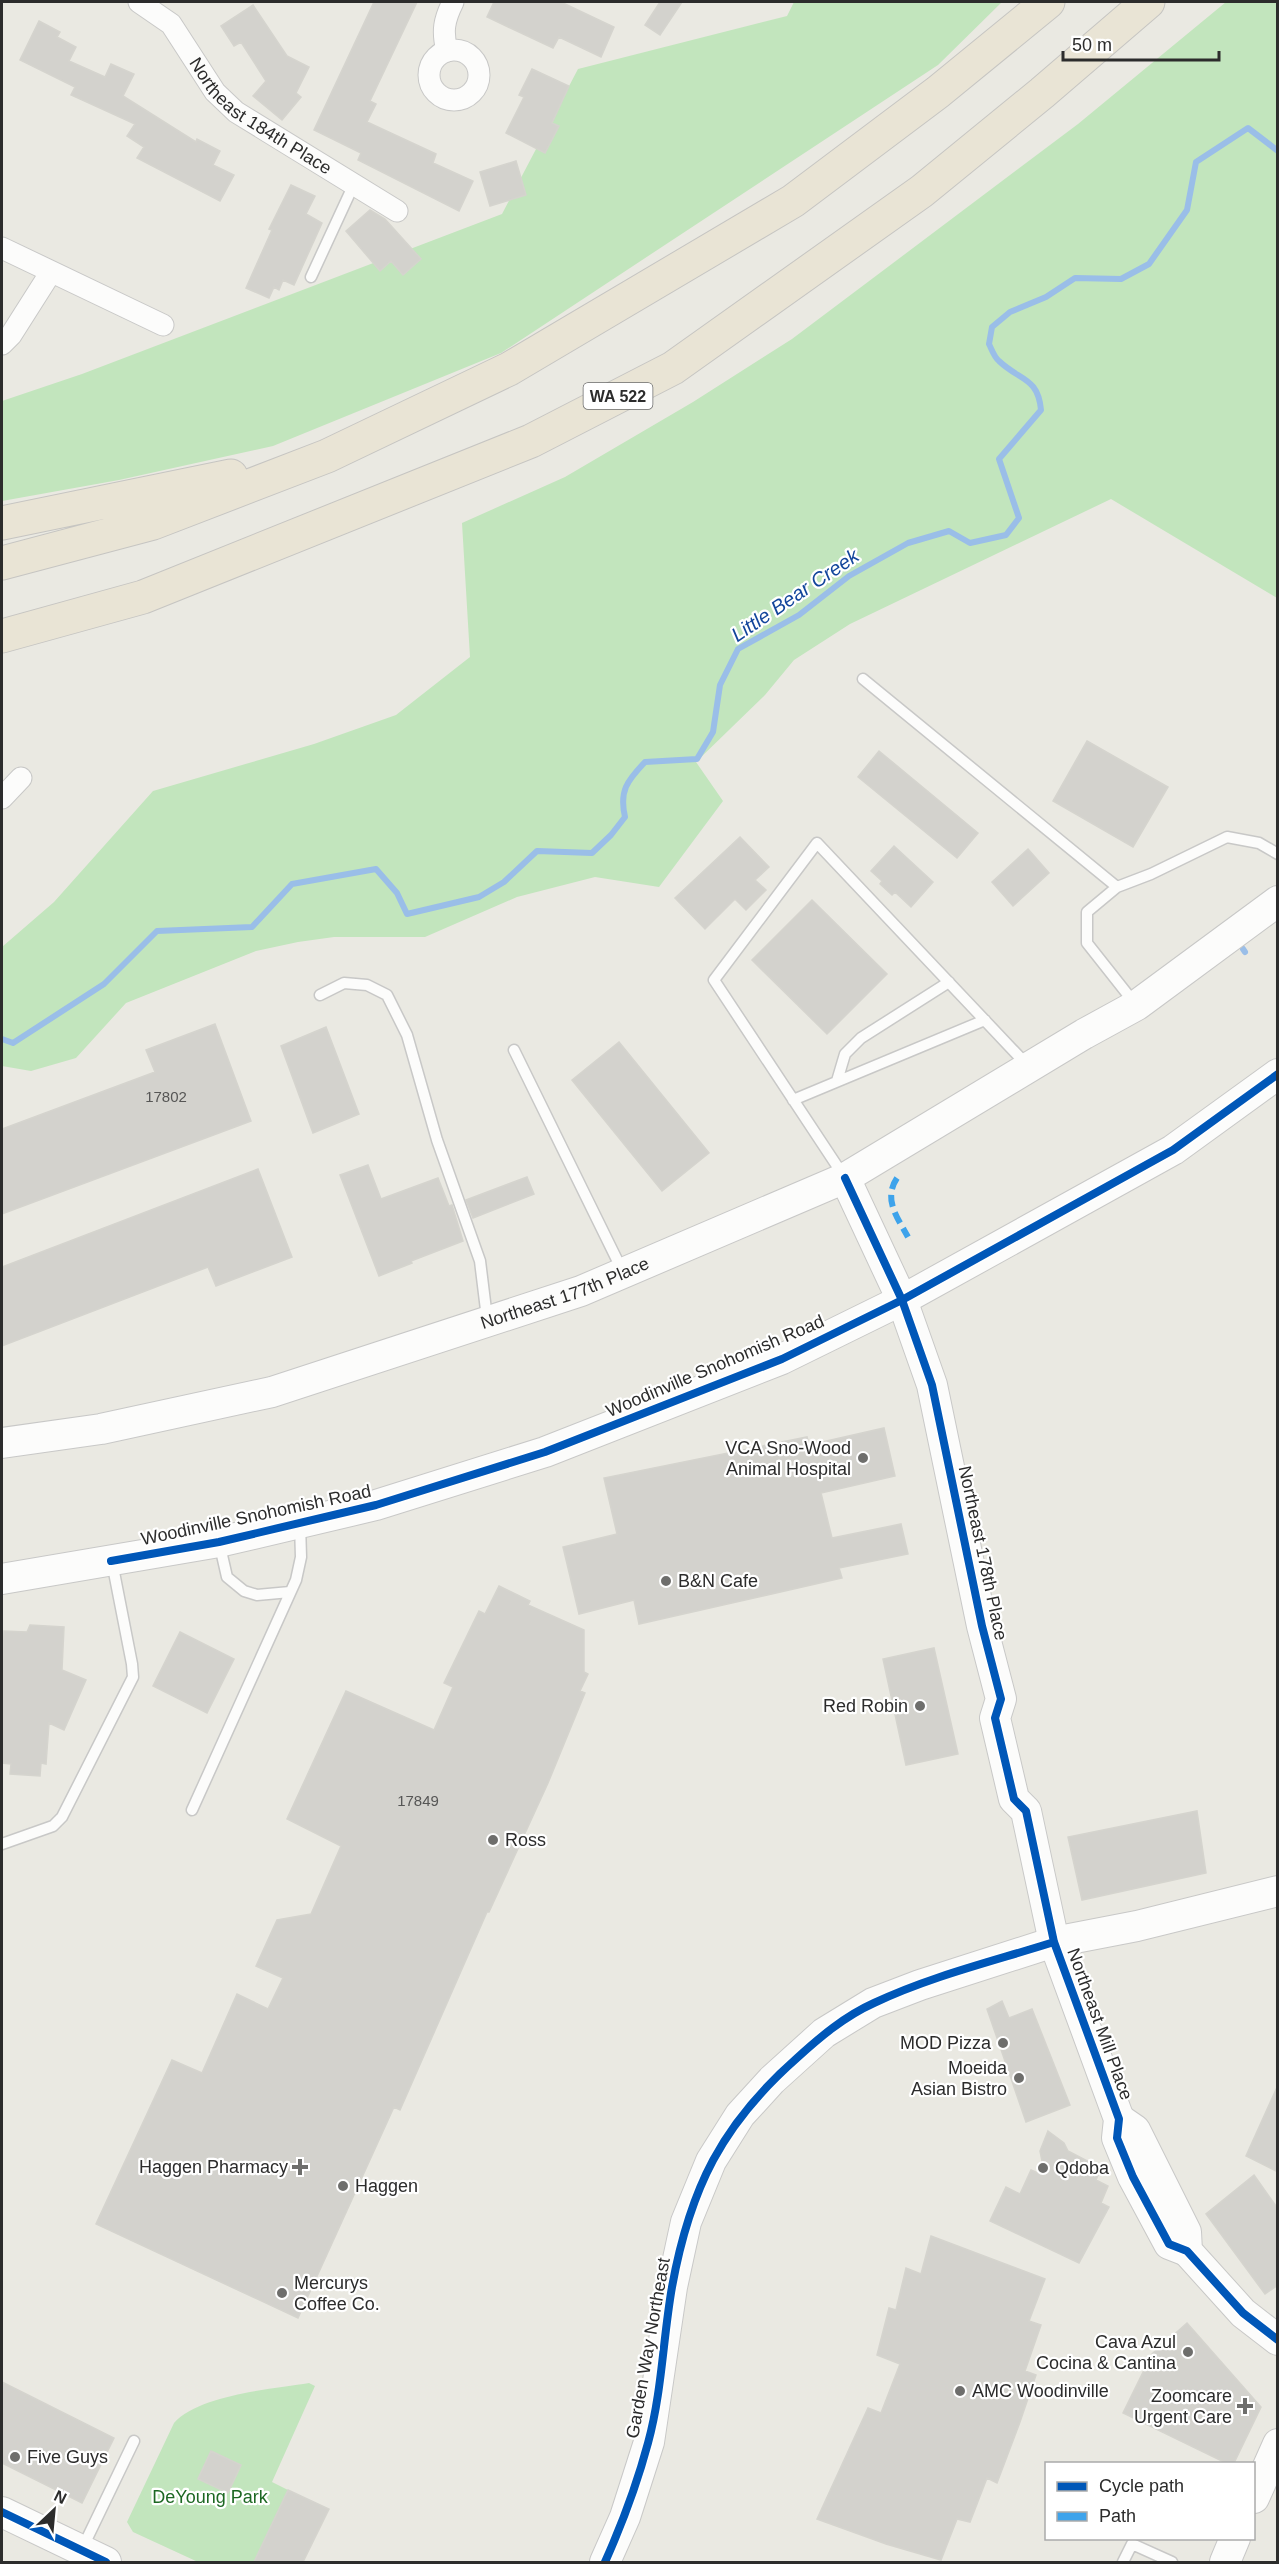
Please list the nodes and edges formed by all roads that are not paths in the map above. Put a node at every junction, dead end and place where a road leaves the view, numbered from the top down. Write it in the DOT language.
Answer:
graph roads {
  1 [pos="139,2"];
  2 [pos="453,2"];
  3 [pos="1048,2"];
  4 [pos="1148,2"];
  5 [pos="447,51"];
  6 [pos="354,184"];
  7 [pos="397,211"];
  8 [pos="2,248"];
  9 [pos="51,272"];
  10 [pos="311,277"];
  11 [pos="163,325"];
  12 [pos="2,344"];
  13 [pos="327,456"];
  14 [pos="2,523"];
  15 [pos="2,563"];
  16 [pos="2,636"];
  17 [pos="862,680"];
  18 [pos="21,778"];
  19 [pos="2,795"];
  20 [pos="1278,854"];
  21 [pos="1117,887"];
  22 [pos="1278,901"];
  23 [pos="949,982"];
  24 [pos="320,995"];
  25 [pos="1137,1005"];
  26 [pos="985,1020"];
  27 [pos="514,1050"];
  28 [pos="1029,1067"];
  29 [pos="1278,1074"];
  30 [pos="837,1081"];
  31 [pos="793,1100"];
  32 [pos="845,1178"];
  33 [pos="624,1273"];
  34 [pos="902,1300"];
  35 [pos="488,1322"];
  36 [pos="2,1443"];
  37 [pos="300,1524"];
  38 [pos="219,1542"];
  39 [pos="111,1561"];
  40 [pos="2,1579"];
  41 [pos="290,1592"];
  42 [pos="192,1810"];
  43 [pos="2,1844"];
  44 [pos="1278,1891"];
  45 [pos="1054,1942"];
  46 [pos="1278,2340"];
  47 [pos="134,2441"];
  48 [pos="1276,2451"];
  49 [pos="1255,2496"];
  50 [pos="2,2512"];
  51 [pos="1234,2540"];
  52 [pos="94,2556"];
  53 [pos="606,2562"];
  54 [pos="1124,2562"];
  55 [pos="1172,2562"];
  56 [pos="1225,2562"];
  1 -- 6 [label="street, Northeast 184th Place"];
  2 -- 5 [label="street"];
  3 -- 13 [label="highway"];
  4 -- 16 [label="highway, WA 522"];
  6 -- 7 [label="street, Northeast 184th Place"];
  6 -- 10 [label="lane"];
  8 -- 9 [label="street"];
  9 -- 11 [label="street"];
  9 -- 12 [label="street"];
  13 -- 14 [label="highway"];
  13 -- 15 [label="highway"];
  17 -- 21 [label="lane"];
  18 -- 19 [label="street"];
  20 -- 21 [label="lane"];
  21 -- 25 [label="lane"];
  22 -- 25 [label="street, Northeast 177th Place"];
  23 -- 26 [label="lane"];
  23 -- 30 [label="lane"];
  23 -- 31 [label="lane"];
  24 -- 35 [label="lane"];
  25 -- 28 [label="street, Northeast 177th Place"];
  26 -- 28 [label="lane"];
  26 -- 30 [label="lane"];
  27 -- 33 [label="lane"];
  28 -- 32 [label="street, Northeast 177th Place"];
  29 -- 34 [label="street, Woodinville Snohomish Road"];
  30 -- 31 [label="lane"];
  31 -- 32 [label="lane"];
  32 -- 33 [label="street, Northeast 177th Place"];
  32 -- 34 [label="street, Northeast 178th Place"];
  33 -- 35 [label="street, Northeast 177th Place"];
  34 -- 37 [label="street, Woodinville Snohomish Road"];
  34 -- 45 [label="street, Northeast 178th Place"];
  35 -- 36 [label="street, Northeast 177th Place"];
  37 -- 38 [label="street, Woodinville Snohomish Road"];
  37 -- 41 [label="lane"];
  38 -- 39 [label="street, Woodinville Snohomish Road"];
  38 -- 41 [label="lane"];
  39 -- 40 [label="street, Woodinville Snohomish Road"];
  39 -- 43 [label="lane"];
  41 -- 42 [label="lane"];
  44 -- 45 [label="street, Garden Way Northeast"];
  45 -- 46 [label="street, Northeast Mill Place"];
  45 -- 53 [label="street, Garden Way Northeast"];
  47 -- 52 [label="lane"];
  48 -- 49 [label="street"];
  50 -- 52 [label="street"];
  51 -- 56 [label="street"];
  54 -- 55 [label="lane"];
}
